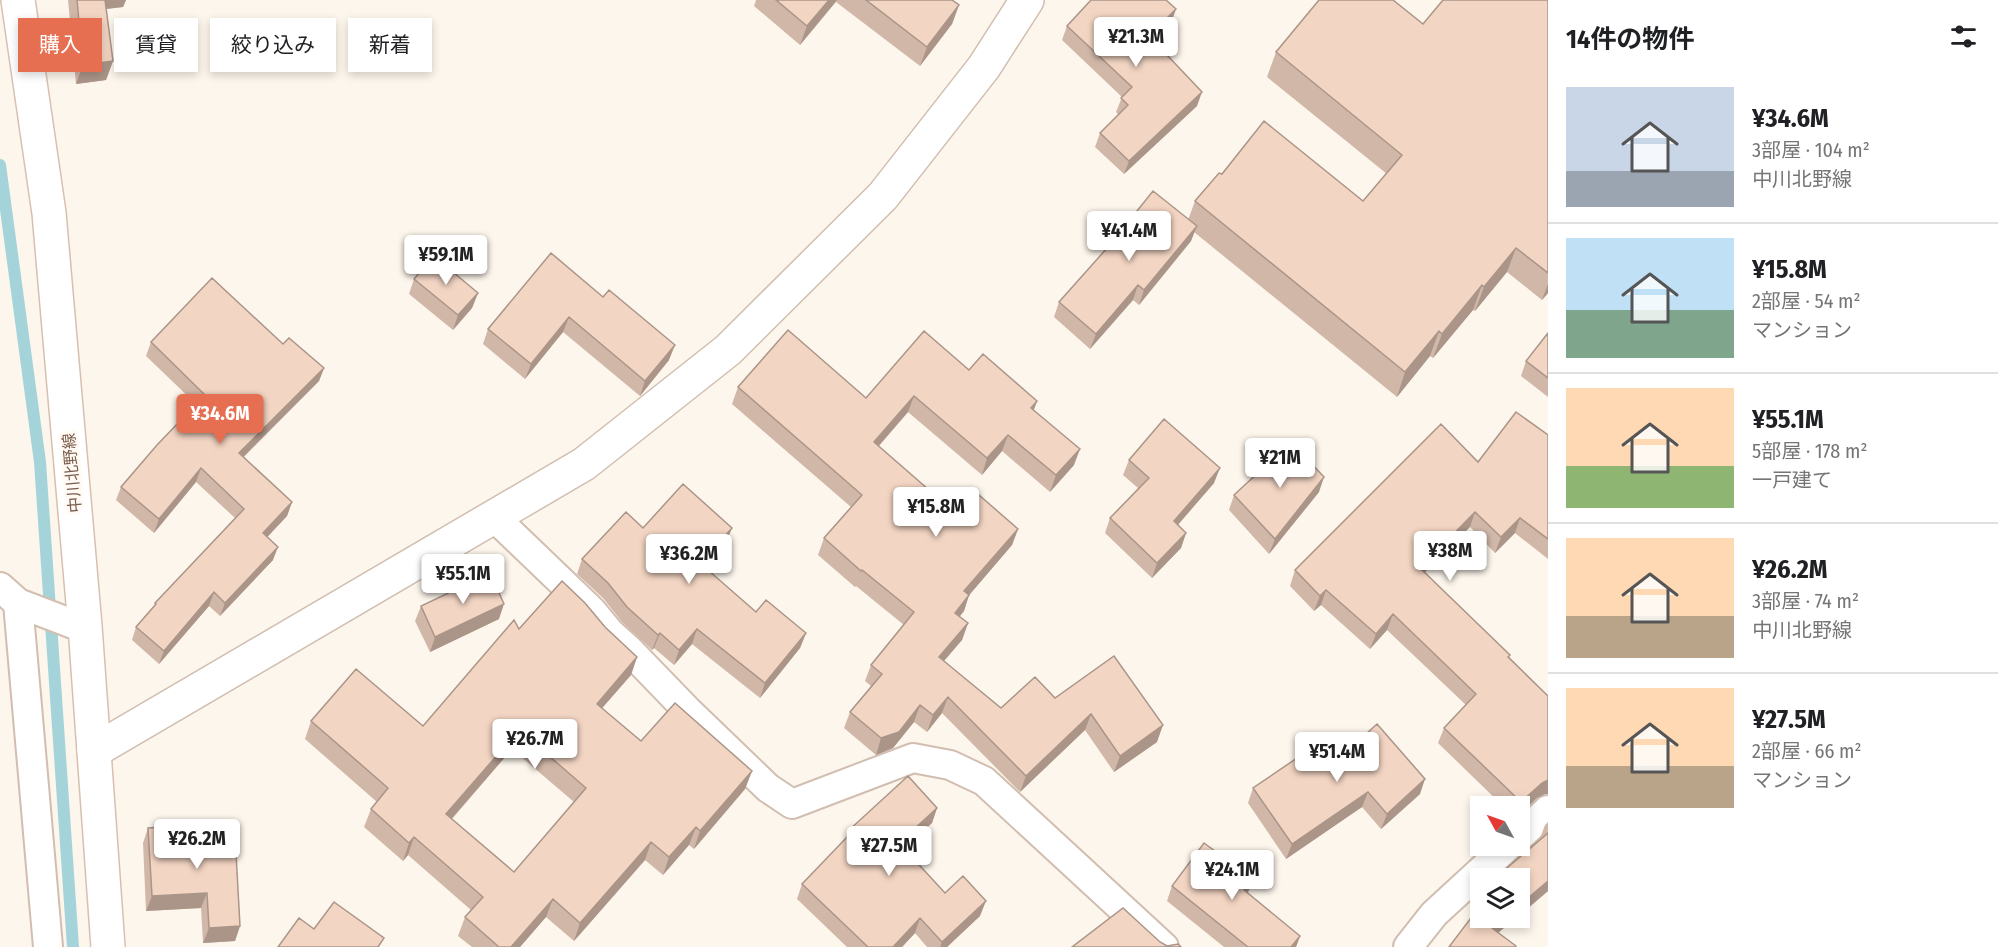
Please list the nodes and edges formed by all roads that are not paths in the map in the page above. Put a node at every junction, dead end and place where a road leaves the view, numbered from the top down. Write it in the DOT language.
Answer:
graph roads {
  1 [pos="18,0"];
  2 [pos="1028,0"];
  3 [pos="494,517"];
  4 [pos="9,595"];
  5 [pos="79,625"];
  6 [pos="94,752"];
  7 [pos="1548,810"];
  8 [pos="1530,827"];
  9 [pos="1497,856"];
  10 [pos="48,947"];
  11 [pos="108,947"];
  12 [pos="1164,947"];
  13 [pos="1408,947"];
  1 -- 5 [label="street, 中川北野線"];
  2 -- 3 [label="street"];
  3 -- 6 [label="street"];
  3 -- 12 [label="street"];
  4 -- 5 [label="street"];
  4 -- 10 [label="street"];
  5 -- 6 [label="street, 中川北野線"];
  6 -- 11 [label="street, 中川北野線"];
  7 -- 8 [label="street"];
  9 -- 13 [label="street"];
}
